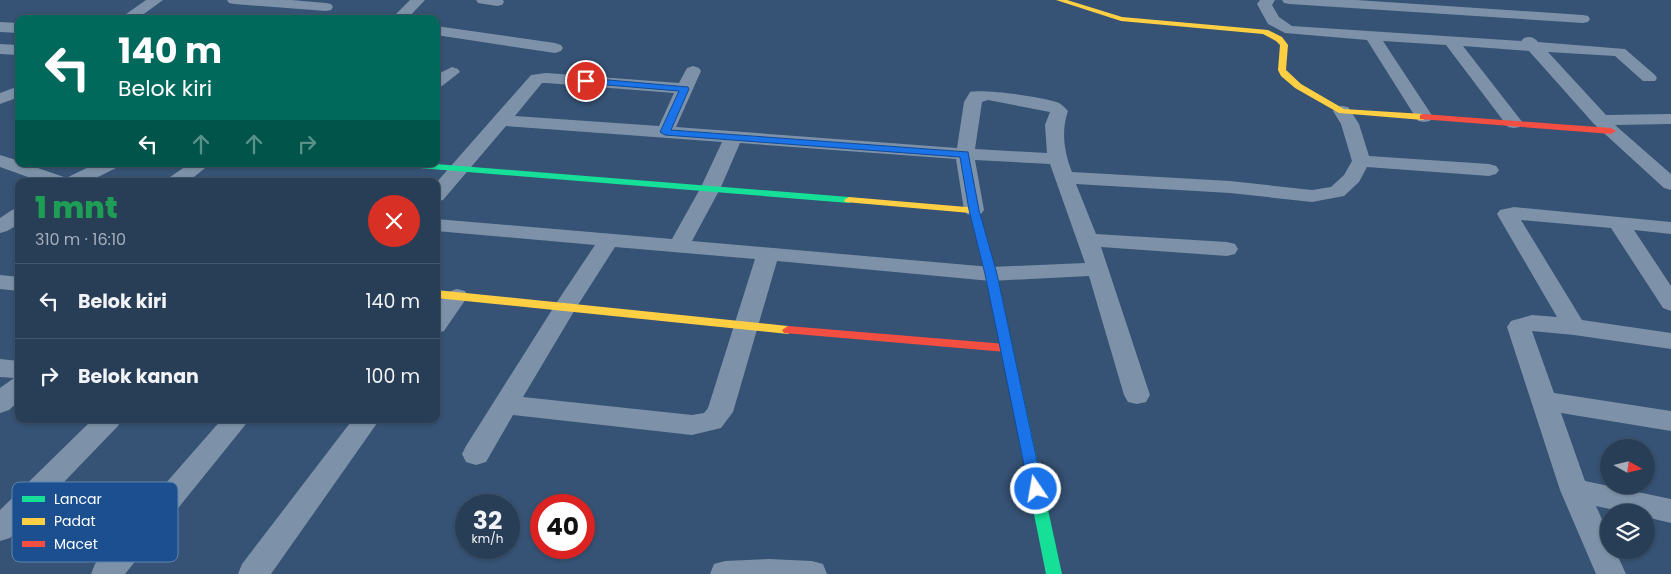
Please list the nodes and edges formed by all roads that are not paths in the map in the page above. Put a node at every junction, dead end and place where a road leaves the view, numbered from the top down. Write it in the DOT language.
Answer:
graph roads {
  1 [pos="156,0"];
  2 [pos="234,0"];
  3 [pos="418,0"];
  4 [pos="1060,0"];
  5 [pos="1268,0"];
  6 [pos="1289,0"];
  7 [pos="1491,0"];
  8 [pos="1084,3"];
  9 [pos="330,4"];
  10 [pos="1570,6"];
  11 [pos="1504,14"];
  12 [pos="132,15"];
  13 [pos="316,15"];
  14 [pos="402,15"];
  15 [pos="0,27"];
  16 [pos="15,28"];
  17 [pos="440,31"];
  18 [pos="1372,36"];
  19 [pos="1452,42"];
  20 [pos="1535,47"];
  21 [pos="555,48"];
  22 [pos="0,49"];
  23 [pos="15,50"];
  24 [pos="693,71"];
  25 [pos="452,72"];
  26 [pos="1649,78"];
  27 [pos="440,80"];
  28 [pos="684,89"];
  29 [pos="15,93"];
  30 [pos="0,99"];
  31 [pos="1342,111"];
  32 [pos="1424,118"];
  33 [pos="1671,119"];
  34 [pos="501,120"];
  35 [pos="1514,123"];
  36 [pos="1606,126"];
  37 [pos="665,132"];
  38 [pos="733,138"];
  39 [pos="965,154"];
  40 [pos="0,161"];
  41 [pos="1362,161"];
  42 [pos="15,166"];
  43 [pos="440,166"];
  44 [pos="17,167"];
  45 [pos="103,167"];
  46 [pos="197,167"];
  47 [pos="460,168"];
  48 [pos="1061,168"];
  49 [pos="1489,170"];
  50 [pos="48,178"];
  51 [pos="81,178"];
  52 [pos="181,178"];
  53 [pos="1671,184"];
  54 [pos="711,187"];
  55 [pos="440,191"];
  56 [pos="974,210"];
  57 [pos="15,217"];
  58 [pos="1618,222"];
  59 [pos="440,225"];
  60 [pos="0,227"];
  61 [pos="1671,228"];
  62 [pos="608,240"];
  63 [pos="1087,240"];
  64 [pos="679,246"];
  65 [pos="1227,248"];
  66 [pos="768,254"];
  67 [pos="1098,269"];
  68 [pos="991,274"];
  69 [pos="0,282"];
  70 [pos="15,284"];
  71 [pos="447,295"];
  72 [pos="1671,303"];
  73 [pos="566,307"];
  74 [pos="440,314"];
  75 [pos="745,326"];
  76 [pos="1574,328"];
  77 [pos="1671,341"];
  78 [pos="1006,348"];
  79 [pos="0,368"];
  80 [pos="15,370"];
  81 [pos="15,390"];
  82 [pos="1137,395"];
  83 [pos="1545,401"];
  84 [pos="0,403"];
  85 [pos="506,405"];
  86 [pos="1671,421"];
  87 [pos="105,423"];
  88 [pos="234,423"];
  89 [pos="365,423"];
  90 [pos="476,454"];
  91 [pos="47,482"];
  92 [pos="178,489"];
  93 [pos="1574,490"];
  94 [pos="1671,510"];
  95 [pos="12,517"];
  96 [pos="0,529"];
  97 [pos="116,562"];
  98 [pos="106,574"];
  99 [pos="253,574"];
  100 [pos="725,574"];
  101 [pos="812,574"];
  102 [pos="1054,574"];
  103 [pos="1610,574"];
  1 -- 12 [label="street"];
  2 -- 9 [label="street"];
  3 -- 14 [label="street"];
  4 -- 8 [label="street"];
  5 -- 18 [label="street"];
  6 -- 11 [label="street"];
  7 -- 11 [label="street"];
  8 -- 31 [label="street"];
  9 -- 13 [label="street"];
  10 -- 11 [label="street"];
  11 -- 20 [label="street"];
  15 -- 16 [label="street"];
  17 -- 21 [label="street"];
  18 -- 19 [label="street"];
  18 -- 32 [label="street"];
  19 -- 20 [label="street"];
  19 -- 35 [label="street"];
  20 -- 26 [label="street"];
  20 -- 36 [label="street"];
  22 -- 23 [label="street"];
  24 -- 28 [label="street"];
  25 -- 27 [label="street"];
  28 -- 34 [label="street"];
  28 -- 37 [label="street"];
  29 -- 30 [label="street"];
  31 -- 32 [label="street"];
  31 -- 41 [label="street"];
  32 -- 35 [label="street"];
  33 -- 36 [label="street"];
  34 -- 37 [label="street"];
  34 -- 47 [label="street"];
  35 -- 36 [label="street"];
  36 -- 53 [label="street"];
  37 -- 38 [label="street"];
  38 -- 39 [label="street"];
  38 -- 54 [label="street"];
  39 -- 48 [label="street"];
  39 -- 48 [label="street"];
  39 -- 56 [label="street"];
  40 -- 42 [label="street"];
  41 -- 48 [label="street"];
  41 -- 49 [label="street"];
  43 -- 47 [label="street"];
  44 -- 50 [label="street"];
  45 -- 51 [label="street"];
  46 -- 52 [label="street"];
  47 -- 54 [label="street"];
  47 -- 55 [label="street"];
  48 -- 63 [label="street"];
  54 -- 56 [label="street"];
  54 -- 64 [label="street"];
  56 -- 68 [label="street"];
  57 -- 60 [label="street"];
  58 -- 61 [label="street"];
  58 -- 72 [label="street"];
  58 -- 76 [label="street"];
  59 -- 62 [label="street"];
  62 -- 64 [label="street"];
  62 -- 73 [label="street"];
  63 -- 65 [label="street"];
  63 -- 67 [label="street"];
  64 -- 66 [label="street"];
  66 -- 68 [label="street"];
  66 -- 75 [label="street"];
  67 -- 68 [label="street"];
  67 -- 82 [label="street"];
  68 -- 78 [label="street"];
  69 -- 70 [label="street"];
  71 -- 73 [label="street"];
  71 -- 74 [label="street"];
  73 -- 75 [label="street"];
  73 -- 85 [label="street"];
  75 -- 78 [label="street"];
  75 -- 85 [label="street"];
  76 -- 77 [label="street"];
  76 -- 83 [label="street"];
  78 -- 102 [label="street"];
  79 -- 80 [label="street"];
  81 -- 84 [label="street"];
  83 -- 86 [label="street"];
  83 -- 93 [label="street"];
  85 -- 90 [label="street"];
  87 -- 91 [label="street"];
  88 -- 92 [label="street"];
  89 -- 99 [label="street"];
  93 -- 94 [label="street"];
  93 -- 103 [label="street"];
  95 -- 96 [label="street"];
  97 -- 98 [label="street"];
  100 -- 101 [label="street"];
}
